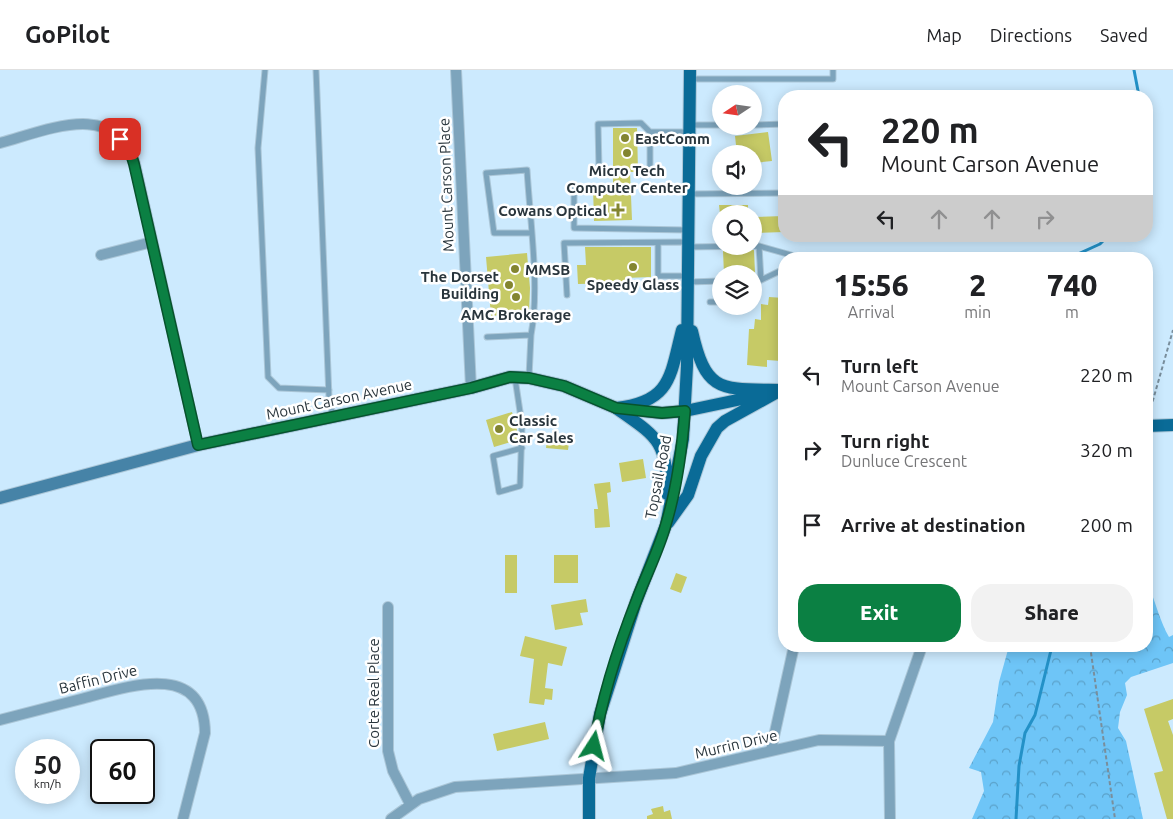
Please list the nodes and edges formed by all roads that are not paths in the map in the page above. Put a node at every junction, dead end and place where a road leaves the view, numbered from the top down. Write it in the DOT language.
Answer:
graph roads {
  1 [pos="265,70"];
  2 [pos="316,70"];
  3 [pos="456,70"];
  4 [pos="833,70"];
  5 [pos="690,74"];
  6 [pos="762,124"];
  7 [pos="778,124"];
  8 [pos="712,126"];
  9 [pos="689,129"];
  10 [pos="650,132"];
  11 [pos="0,143"];
  12 [pos="599,170"];
  13 [pos="650,172"];
  14 [pos="574,188"];
  15 [pos="778,193"];
  16 [pos="688,194"];
  17 [pos="531,234"];
  18 [pos="688,239"];
  19 [pos="712,241"];
  20 [pos="152,242"];
  21 [pos="658,243"];
  22 [pos="762,247"];
  23 [pos="783,252"];
  24 [pos="101,256"];
  25 [pos="778,272"];
  26 [pos="687,279"];
  27 [pos="712,280"];
  28 [pos="762,280"];
  29 [pos="567,295"];
  30 [pos="687,308"];
  31 [pos="531,335"];
  32 [pos="487,338"];
  33 [pos="515,378"];
  34 [pos="529,378"];
  35 [pos="471,388"];
  36 [pos="329,390"];
  37 [pos="778,390"];
  38 [pos="778,391"];
  39 [pos="778,392"];
  40 [pos="616,408"];
  41 [pos="685,411"];
  42 [pos="333,416"];
  43 [pos="1173,425"];
  44 [pos="1153,426"];
  45 [pos="198,445"];
  46 [pos="522,448"];
  47 [pos="0,498"];
  48 [pos="666,525"];
  49 [pos="388,607"];
  50 [pos="792,652"];
  51 [pos="920,652"];
  52 [pos="0,720"];
  53 [pos="889,740"];
  54 [pos="771,750"];
  55 [pos="589,778"];
  56 [pos="410,804"];
  57 [pos="184,819"];
  58 [pos="391,819"];
  59 [pos="589,819"];
  60 [pos="890,819"];
  1 -- 36 [label="lane"];
  2 -- 36 [label="lane"];
  3 -- 35 [label="street, Mount Carson Place"];
  4 -- 5 [label="lane"];
  5 -- 9 [label="main road, Topsail Road"];
  6 -- 7 [label="lane"];
  8 -- 9 [label="lane"];
  9 -- 10 [label="lane"];
  9 -- 16 [label="main road, Topsail Road"];
  10 -- 12 [label="lane"];
  10 -- 13 [label="lane"];
  11 -- 20 [label="street"];
  14 -- 18 [label="lane"];
  15 -- 16 [label="lane"];
  16 -- 18 [label="main road, Topsail Road"];
  17 -- 17 [label="lane"];
  17 -- 31 [label="lane"];
  18 -- 19 [label="lane"];
  18 -- 21 [label="lane"];
  18 -- 26 [label="main road, Topsail Road"];
  20 -- 24 [label="street"];
  20 -- 45 [label="street"];
  21 -- 26 [label="lane"];
  21 -- 29 [label="lane"];
  22 -- 23 [label="lane"];
  25 -- 28 [label="lane"];
  26 -- 27 [label="lane"];
  26 -- 30 [label="main road, Topsail Road"];
  30 -- 37 [label="main road"];
  30 -- 40 [label="main road"];
  30 -- 41 [label="main road, Topsail Road"];
  31 -- 32 [label="lane"];
  31 -- 34 [label="lane"];
  33 -- 34 [label="main road, Mount Carson Avenue"];
  33 -- 35 [label="main road, Mount Carson Avenue"];
  33 -- 46 [label="lane"];
  34 -- 40 [label="main road, Mount Carson Avenue"];
  35 -- 42 [label="main road, Mount Carson Avenue"];
  36 -- 42 [label="lane"];
  38 -- 41 [label="main road"];
  39 -- 48 [label="main road"];
  40 -- 41 [label="main road, Mount Carson Avenue"];
  40 -- 48 [label="main road"];
  41 -- 48 [label="main road, Topsail Road"];
  42 -- 45 [label="main road, Mount Carson Avenue"];
  43 -- 44 [label="main road"];
  45 -- 47 [label="main road, Mount Carson Avenue"];
  46 -- 46 [label="lane"];
  48 -- 55 [label="main road, Topsail Road"];
  49 -- 56 [label="street, Corte Real Place"];
  50 -- 54 [label="street"];
  51 -- 53 [label="street"];
  52 -- 57 [label="street, Baffin Drive"];
  53 -- 54 [label="street, Murrin Drive"];
  53 -- 60 [label="street"];
  54 -- 55 [label="street, Murrin Drive"];
  55 -- 56 [label="street, Murrin Drive"];
  55 -- 59 [label="main road, Topsail Road"];
  56 -- 58 [label="street, Murrin Drive"];
}
